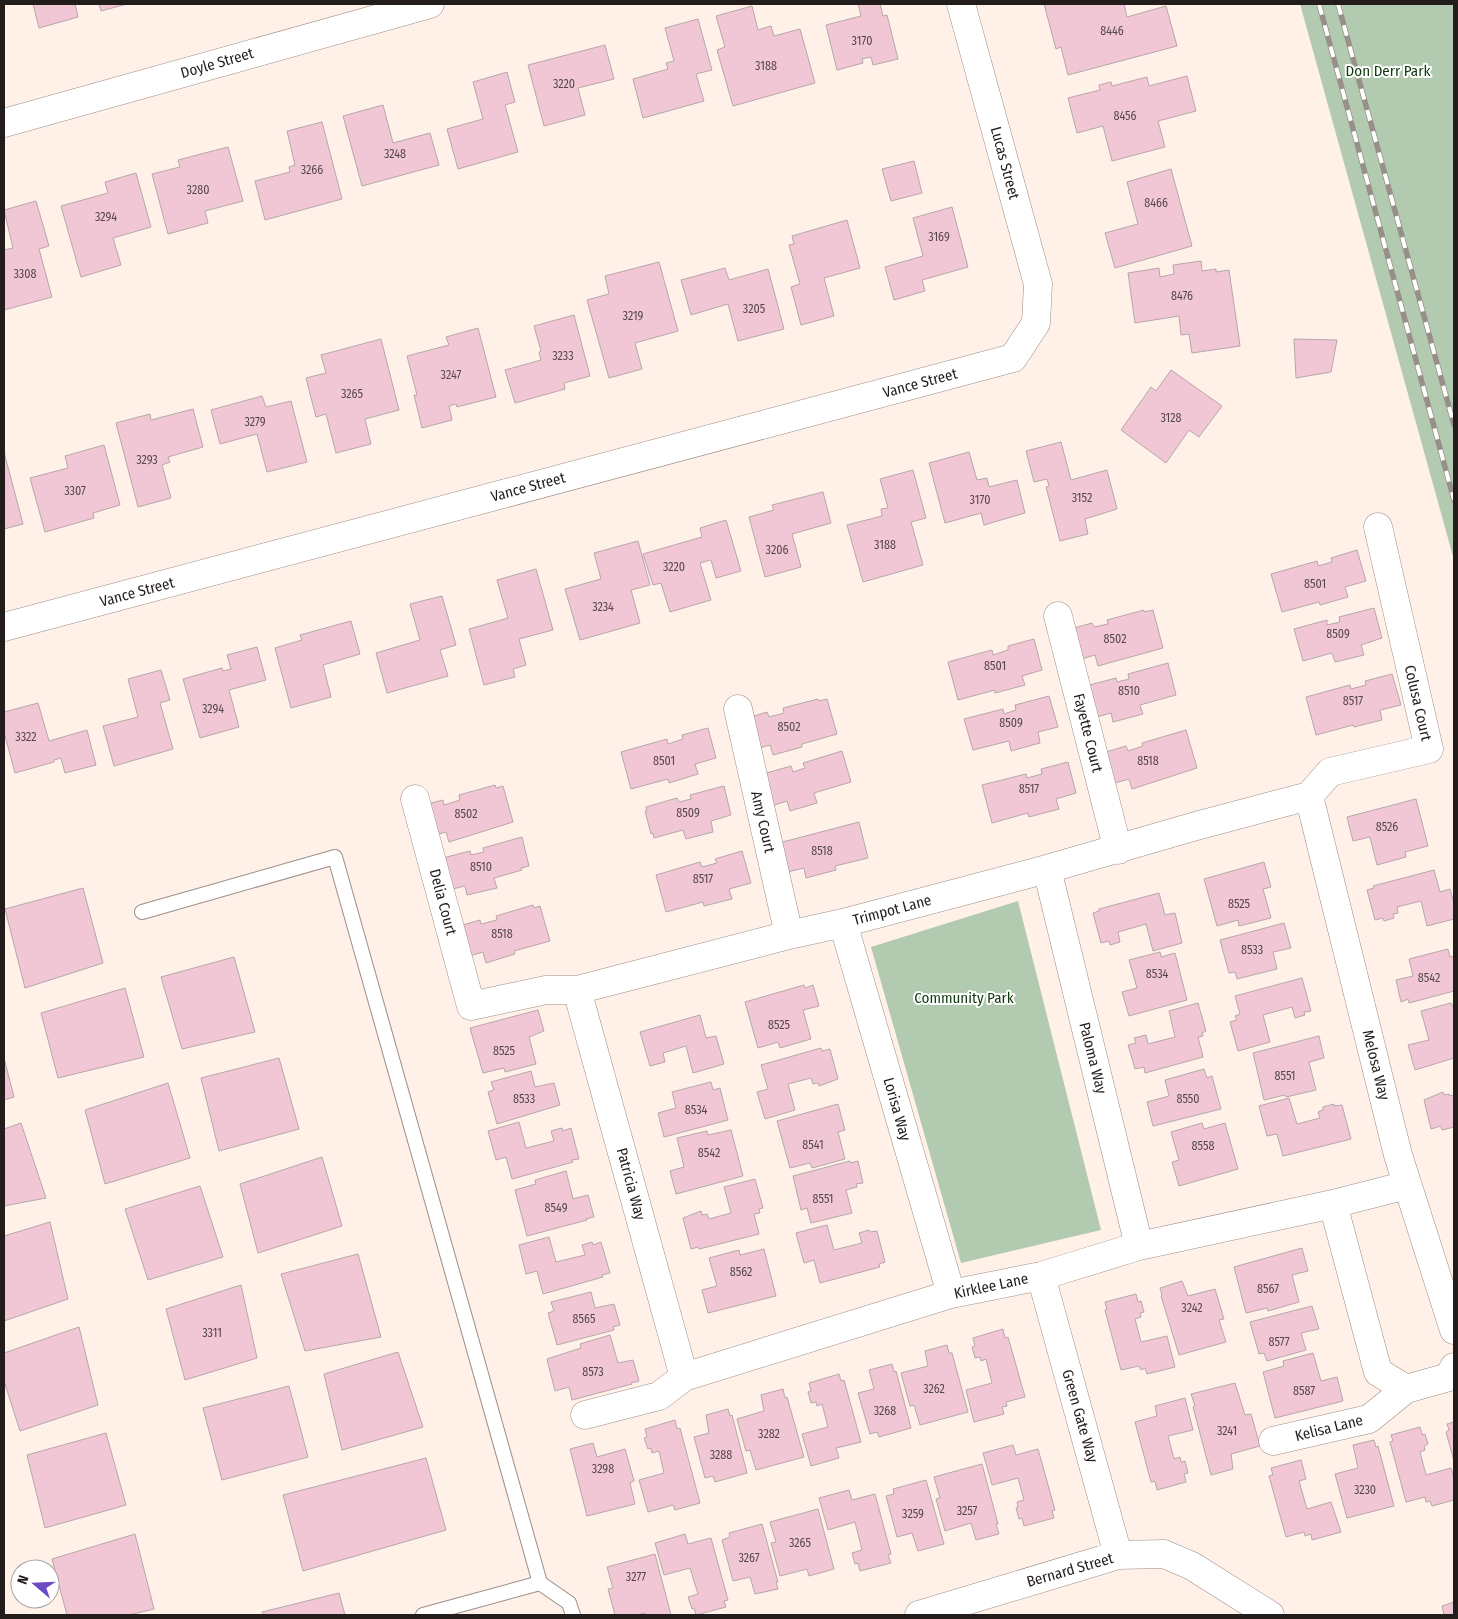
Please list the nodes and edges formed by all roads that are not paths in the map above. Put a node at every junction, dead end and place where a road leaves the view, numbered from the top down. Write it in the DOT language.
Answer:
graph roads {
  1 [pos="430,4"];
  2 [pos="962,4"];
  3 [pos="4,122"];
  4 [pos="1036,323"];
  5 [pos="1378,527"];
  6 [pos="1058,616"];
  7 [pos="4,627"];
  8 [pos="738,709"];
  9 [pos="1309,796"];
  10 [pos="415,799"];
  11 [pos="1118,850"];
  12 [pos="1047,869"];
  13 [pos="142,912"];
  14 [pos="843,923"];
  15 [pos="789,935"];
  16 [pos="577,990"];
  17 [pos="471,1006"];
  18 [pos="1407,1184"];
  19 [pos="1333,1204"];
  20 [pos="1138,1246"];
  21 [pos="1041,1276"];
  22 [pos="951,1294"];
  23 [pos="1454,1330"];
  24 [pos="1453,1374"];
  25 [pos="684,1377"];
  26 [pos="1406,1390"];
  27 [pos="585,1415"];
  28 [pos="1273,1441"];
  29 [pos="1118,1555"];
  30 [pos="540,1583"];
  31 [pos="423,1615"];
  32 [pos="573,1615"];
  33 [pos="919,1615"];
  34 [pos="1270,1615"];
  1 -- 3 [label="street, Doyle Street"];
  2 -- 4 [label="street, Lucas Street"];
  4 -- 7 [label="street, Vance Street"];
  5 -- 9 [label="street, Colusa Court"];
  6 -- 11 [label="street, Fayette Court"];
  8 -- 15 [label="street, Amy Court"];
  9 -- 11 [label="street, Trimpot Lane"];
  9 -- 18 [label="street, Melosa Way"];
  10 -- 17 [label="street, Delia Court"];
  11 -- 12 [label="street, Trimpot Lane"];
  12 -- 14 [label="street, Trimpot Lane"];
  12 -- 20 [label="street, Paloma Way"];
  13 -- 30 [label="lane"];
  14 -- 15 [label="street, Trimpot Lane"];
  14 -- 22 [label="street, Lorisa Way"];
  15 -- 16 [label="street, Trimpot Lane"];
  16 -- 17 [label="street, Trimpot Lane"];
  16 -- 25 [label="street, Patricia Way"];
  18 -- 19 [label="street, Kirklee Lane"];
  18 -- 23 [label="street, Melosa Way"];
  19 -- 20 [label="street, Kirklee Lane"];
  19 -- 26 [label="street"];
  20 -- 21 [label="street, Kirklee Lane"];
  21 -- 22 [label="street, Kirklee Lane"];
  21 -- 29 [label="street, Green Gate Way"];
  22 -- 25 [label="street, Kirklee Lane"];
  24 -- 26 [label="street"];
  25 -- 27 [label="street, Kirklee Lane"];
  26 -- 28 [label="street, Kelisa Lane"];
  29 -- 33 [label="street, Bernard Street"];
  29 -- 34 [label="street, Bernard Street"];
  30 -- 31 [label="lane"];
  30 -- 32 [label="lane"];
}
